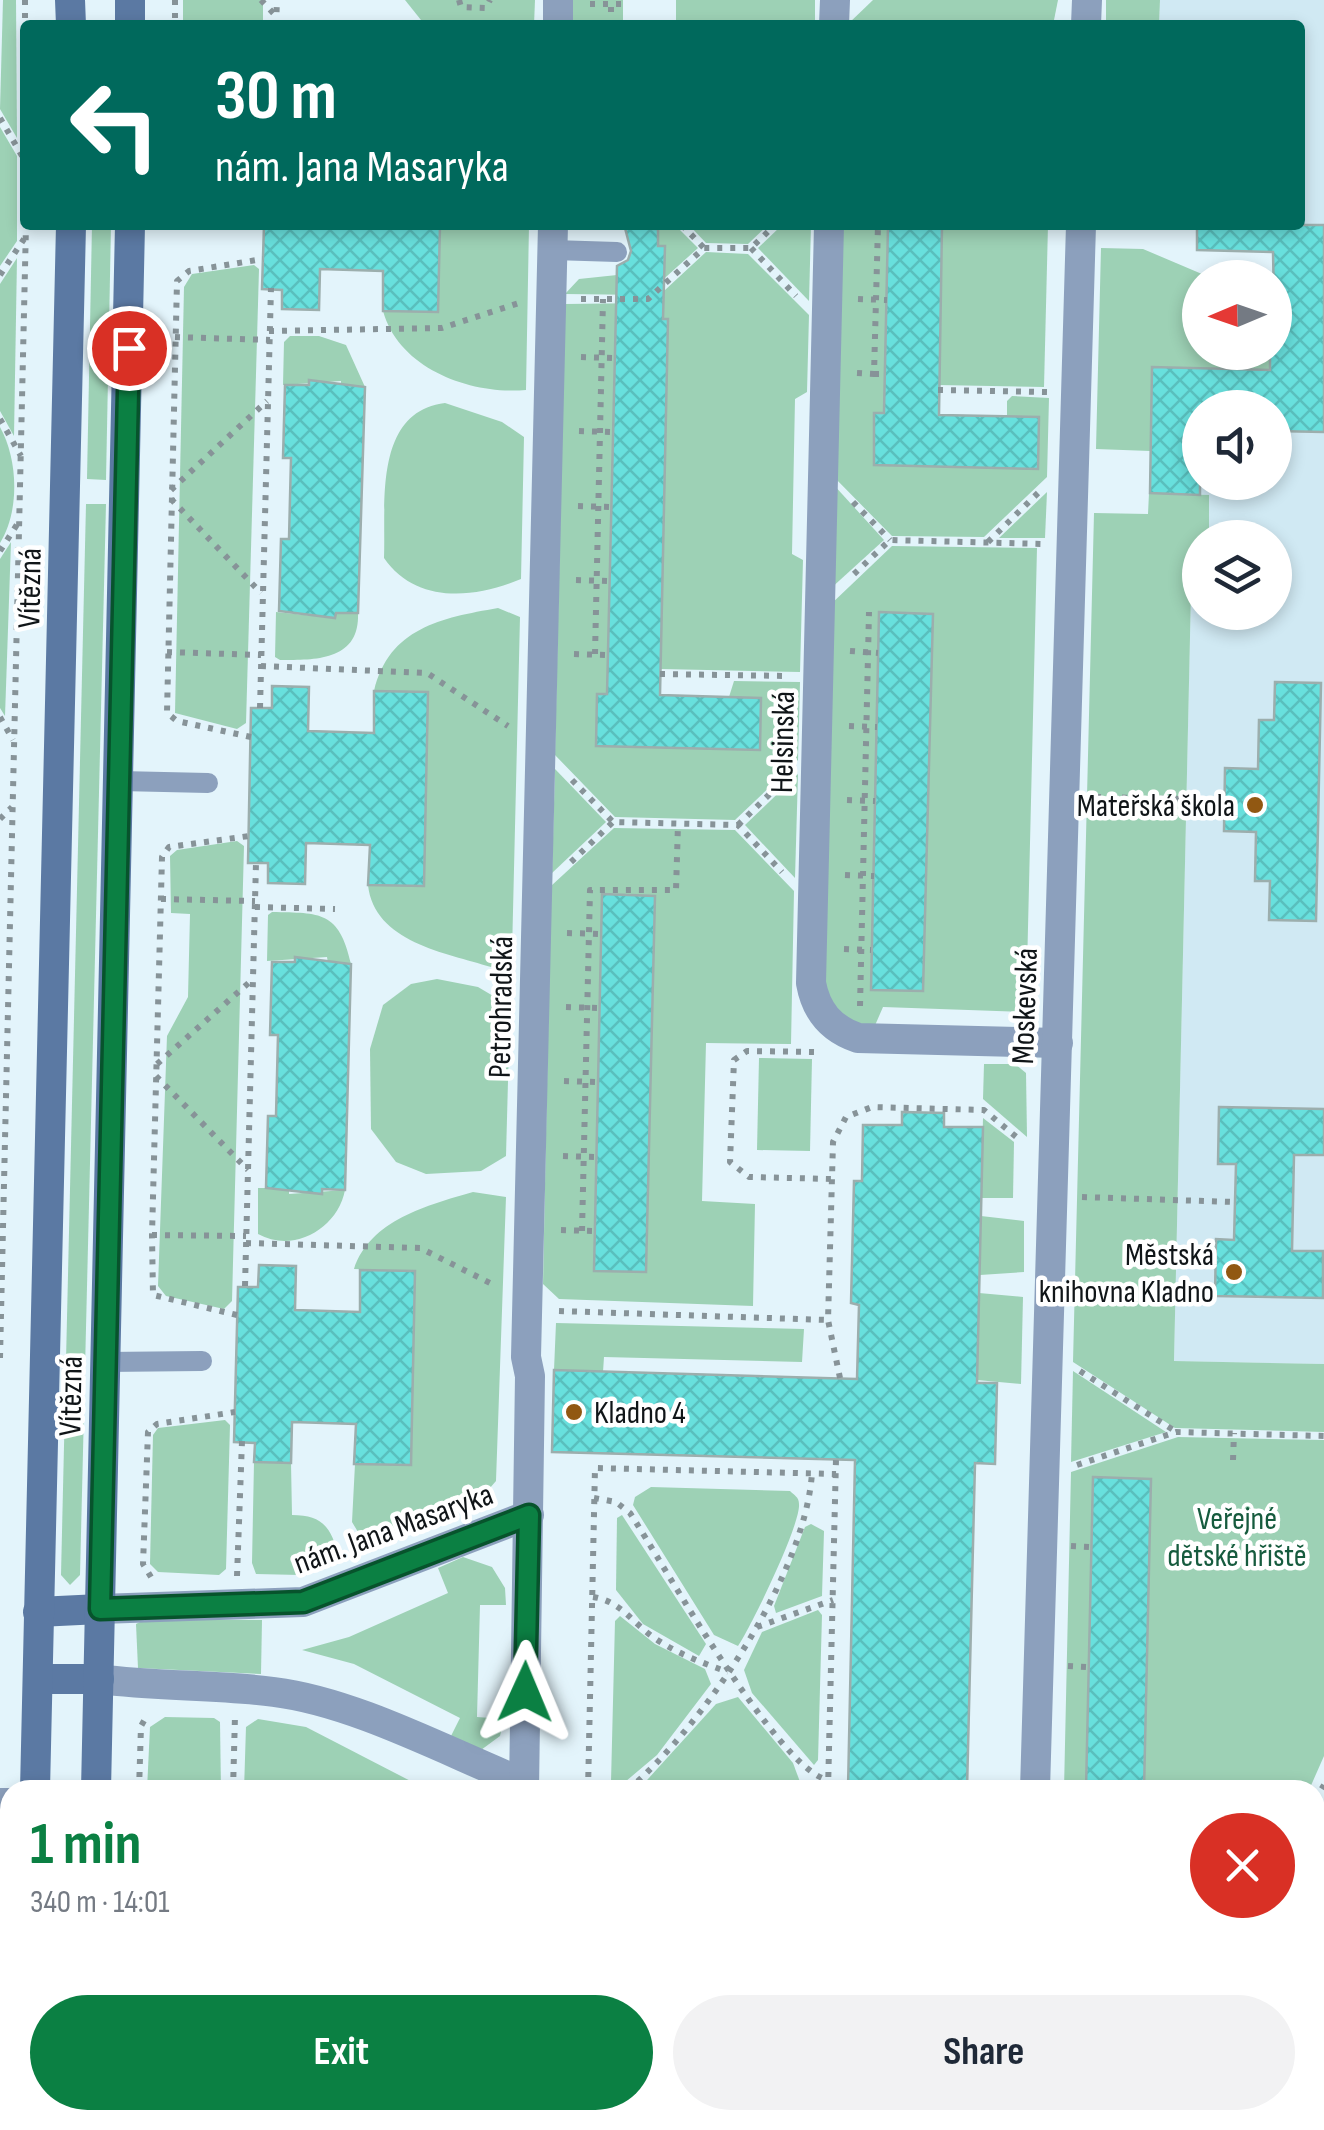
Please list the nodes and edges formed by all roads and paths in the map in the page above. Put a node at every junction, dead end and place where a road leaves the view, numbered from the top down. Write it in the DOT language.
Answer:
graph roads {
  1 [pos="261,0"];
  2 [pos="277,0"];
  3 [pos="458,0"];
  4 [pos="490,0"];
  5 [pos="276,20"];
  6 [pos="0,118"];
  7 [pos="20,153"];
  8 [pos="26,230"];
  9 [pos="71,230"];
  10 [pos="130,230"];
  11 [pos="687,230"];
  12 [pos="771,230"];
  13 [pos="829,230"];
  14 [pos="876,230"];
  15 [pos="1081,230"];
  16 [pos="26,236"];
  17 [pos="553,237"];
  18 [pos="704,248"];
  19 [pos="751,248"];
  20 [pos="618,252"];
  21 [pos="263,259"];
  22 [pos="0,275"];
  23 [pos="271,288"];
  24 [pos="542,299"];
  25 [pos="603,299"];
  26 [pos="876,300"];
  27 [pos="886,300"];
  28 [pos="801,302"];
  29 [pos="270,335"];
  30 [pos="175,337"];
  31 [pos="826,372"];
  32 [pos="874,374"];
  33 [pos="885,374"];
  34 [pos="938,390"];
  35 [pos="1054,392"];
  36 [pos="268,400"];
  37 [pos="0,419"];
  38 [pos="21,458"];
  39 [pos="1052,480"];
  40 [pos="171,495"];
  41 [pos="20,520"];
  42 [pos="987,542"];
  43 [pos="1073,544"];
  44 [pos="0,551"];
  45 [pos="262,594"];
  46 [pos="820,606"];
  47 [pos="869,612"];
  48 [pos="167,652"];
  49 [pos="261,654"];
  50 [pos="595,654"];
  51 [pos="261,666"];
  52 [pos="660,674"];
  53 [pos="805,677"];
  54 [pos="260,708"];
  55 [pos="0,717"];
  56 [pos="250,736"];
  57 [pos="14,741"];
  58 [pos="531,742"];
  59 [pos="790,774"];
  60 [pos="120,781"];
  61 [pos="208,783"];
  62 [pos="1068,797"];
  63 [pos="1225,800"];
  64 [pos="12,807"];
  65 [pos="0,819"];
  66 [pos="613,822"];
  67 [pos="678,824"];
  68 [pos="738,825"];
  69 [pos="248,836"];
  70 [pos="256,863"];
  71 [pos="788,878"];
  72 [pos="537,894"];
  73 [pos="161,899"];
  74 [pos="255,904"];
  75 [pos="335,908"];
  76 [pos="253,978"];
  77 [pos="0,1013"];
  78 [pos="8,1026"];
  79 [pos="1058,1043"];
  80 [pos="846,1045"];
  81 [pos="156,1064"];
  82 [pos="156,1076"];
  83 [pos="6,1100"];
  84 [pos="0,1109"];
  85 [pos="1020,1150"];
  86 [pos="248,1170"];
  87 [pos="832,1179"];
  88 [pos="1054,1195"];
  89 [pos="1235,1202"];
  90 [pos="582,1231"];
  91 [pos="152,1235"];
  92 [pos="246,1240"];
  93 [pos="245,1286"];
  94 [pos="518,1302"];
  95 [pos="237,1315"];
  96 [pos="0,1320"];
  97 [pos="828,1320"];
  98 [pos="0,1358"];
  99 [pos="202,1361"];
  100 [pos="106,1362"];
  101 [pos="1068,1364"];
  102 [pos="840,1378"];
  103 [pos="234,1412"];
  104 [pos="1176,1432"];
  105 [pos="1234,1434"];
  106 [pos="1324,1436"];
  107 [pos="242,1441"];
  108 [pos="836,1459"];
  109 [pos="1233,1460"];
  110 [pos="1046,1469"];
  111 [pos="812,1473"];
  112 [pos="836,1474"];
  113 [pos="594,1498"];
  114 [pos="529,1515"];
  115 [pos="220,1582"];
  116 [pos="592,1597"];
  117 [pos="833,1600"];
  118 [pos="166,1605"];
  119 [pos="100,1609"];
  120 [pos="38,1612"];
  121 [pos="756,1628"];
  122 [pos="729,1672"];
  123 [pos="38,1679"];
  124 [pos="99,1679"];
  125 [pos="164,1688"];
  126 [pos="224,1710"];
  127 [pos="235,1711"];
  128 [pos="248,1711"];
  129 [pos="35,1780"];
  130 [pos="96,1780"];
  131 [pos="139,1780"];
  132 [pos="233,1780"];
  133 [pos="507,1780"];
  134 [pos="524,1780"];
  135 [pos="588,1780"];
  136 [pos="638,1780"];
  137 [pos="828,1780"];
  138 [pos="1035,1780"];
  1 -- 5 [label="path"];
  2 -- 5 [label="path"];
  3 -- 4 [label="path"];
  6 -- 7 [label="path"];
  8 -- 16 [label="path"];
  9 -- 120 [label="main road, Vítězná"];
  10 -- 60 [label="main road, Vítězná"];
  11 -- 18 [label="path"];
  12 -- 19 [label="path"];
  13 -- 31 [label="street, Helsinská"];
  14 -- 26 [label="path"];
  15 -- 43 [label="street, Moskevská"];
  16 -- 22 [label="path"];
  16 -- 38 [label="path"];
  17 -- 20 [label="lane"];
  17 -- 24 [label="street, Petrohradská"];
  18 -- 19 [label="path"];
  18 -- 25 [label="path"];
  19 -- 28 [label="path"];
  21 -- 30 [label="path"];
  23 -- 29 [label="path"];
  24 -- 25 [label="path"];
  24 -- 29 [label="path"];
  24 -- 58 [label="street, Petrohradská"];
  25 -- 50 [label="path"];
  26 -- 27 [label="path"];
  26 -- 32 [label="path"];
  29 -- 30 [label="path"];
  29 -- 36 [label="path"];
  30 -- 40 [label="path"];
  31 -- 32 [label="path"];
  31 -- 46 [label="street, Helsinská"];
  32 -- 33 [label="path"];
  34 -- 35 [label="path"];
  36 -- 40 [label="path"];
  36 -- 45 [label="path"];
  37 -- 38 [label="path"];
  38 -- 41 [label="path"];
  39 -- 42 [label="path"];
  40 -- 45 [label="path"];
  40 -- 48 [label="path"];
  41 -- 44 [label="path"];
  41 -- 57 [label="path"];
  42 -- 43 [label="path"];
  42 -- 46 [label="path"];
  43 -- 62 [label="street, Moskevská"];
  45 -- 49 [label="path"];
  46 -- 80 [label="street, Helsinská"];
  47 -- 80 [label="path"];
  48 -- 49 [label="path"];
  48 -- 56 [label="path"];
  49 -- 51 [label="path"];
  51 -- 54 [label="path"];
  51 -- 58 [label="path"];
  52 -- 53 [label="path"];
  55 -- 57 [label="path"];
  57 -- 64 [label="path"];
  58 -- 66 [label="path"];
  58 -- 72 [label="street, Petrohradská"];
  59 -- 68 [label="path"];
  60 -- 61 [label="lane"];
  60 -- 100 [label="main road, Vítězná"];
  62 -- 63 [label="path"];
  62 -- 79 [label="street, Moskevská"];
  64 -- 65 [label="path"];
  64 -- 78 [label="path"];
  66 -- 67 [label="path"];
  66 -- 72 [label="path"];
  67 -- 68 [label="path"];
  67 -- 90 [label="path"];
  68 -- 71 [label="path"];
  69 -- 73 [label="path"];
  70 -- 74 [label="path"];
  72 -- 94 [label="street, Petrohradská"];
  73 -- 74 [label="path"];
  73 -- 81 [label="path"];
  74 -- 75 [label="path"];
  74 -- 76 [label="path"];
  76 -- 81 [label="path"];
  76 -- 86 [label="path"];
  77 -- 78 [label="path"];
  78 -- 83 [label="path"];
  79 -- 80 [label="street"];
  79 -- 88 [label="street, Moskevská"];
  80 -- 87 [label="path"];
  81 -- 82 [label="path"];
  82 -- 86 [label="path"];
  82 -- 91 [label="path"];
  83 -- 84 [label="path"];
  83 -- 96 [label="path"];
  85 -- 87 [label="path"];
  86 -- 92 [label="path"];
  87 -- 97 [label="path"];
  88 -- 89 [label="path"];
  88 -- 110 [label="street, Moskevská"];
  91 -- 92 [label="path"];
  91 -- 95 [label="path"];
  92 -- 93 [label="path"];
  92 -- 94 [label="path"];
  94 -- 97 [label="path"];
  94 -- 114 [label="street, Petrohradská"];
  96 -- 98 [label="path"];
  97 -- 102 [label="path"];
  99 -- 100 [label="lane"];
  100 -- 119 [label="main road, Vítězná"];
  101 -- 104 [label="path"];
  103 -- 118 [label="path"];
  104 -- 105 [label="path"];
  104 -- 110 [label="path"];
  105 -- 106 [label="path"];
  105 -- 109 [label="path"];
  107 -- 115 [label="path"];
  108 -- 112 [label="path"];
  110 -- 138 [label="street, Moskevská"];
  111 -- 112 [label="path"];
  111 -- 113 [label="path"];
  111 -- 121 [label="path"];
  112 -- 117 [label="path"];
  113 -- 116 [label="path"];
  113 -- 122 [label="path"];
  114 -- 118 [label="street, nám. Jana Masaryka"];
  114 -- 134 [label="street, Petrohradská"];
  116 -- 122 [label="path"];
  116 -- 135 [label="path"];
  117 -- 121 [label="path"];
  117 -- 137 [label="path"];
  118 -- 119 [label="street, nám. Jana Masaryka"];
  119 -- 120 [label="main road"];
  119 -- 124 [label="main road, Vítězná"];
  120 -- 123 [label="main road, Vítězná"];
  121 -- 122 [label="path"];
  122 -- 136 [label="path"];
  122 -- 137 [label="path"];
  123 -- 124 [label="main road"];
  123 -- 129 [label="main road, Vítězná"];
  124 -- 125 [label="street"];
  124 -- 130 [label="main road, Vítězná"];
  125 -- 131 [label="path"];
  125 -- 133 [label="street"];
  126 -- 127 [label="path"];
  127 -- 128 [label="path"];
  127 -- 132 [label="path"];
}
